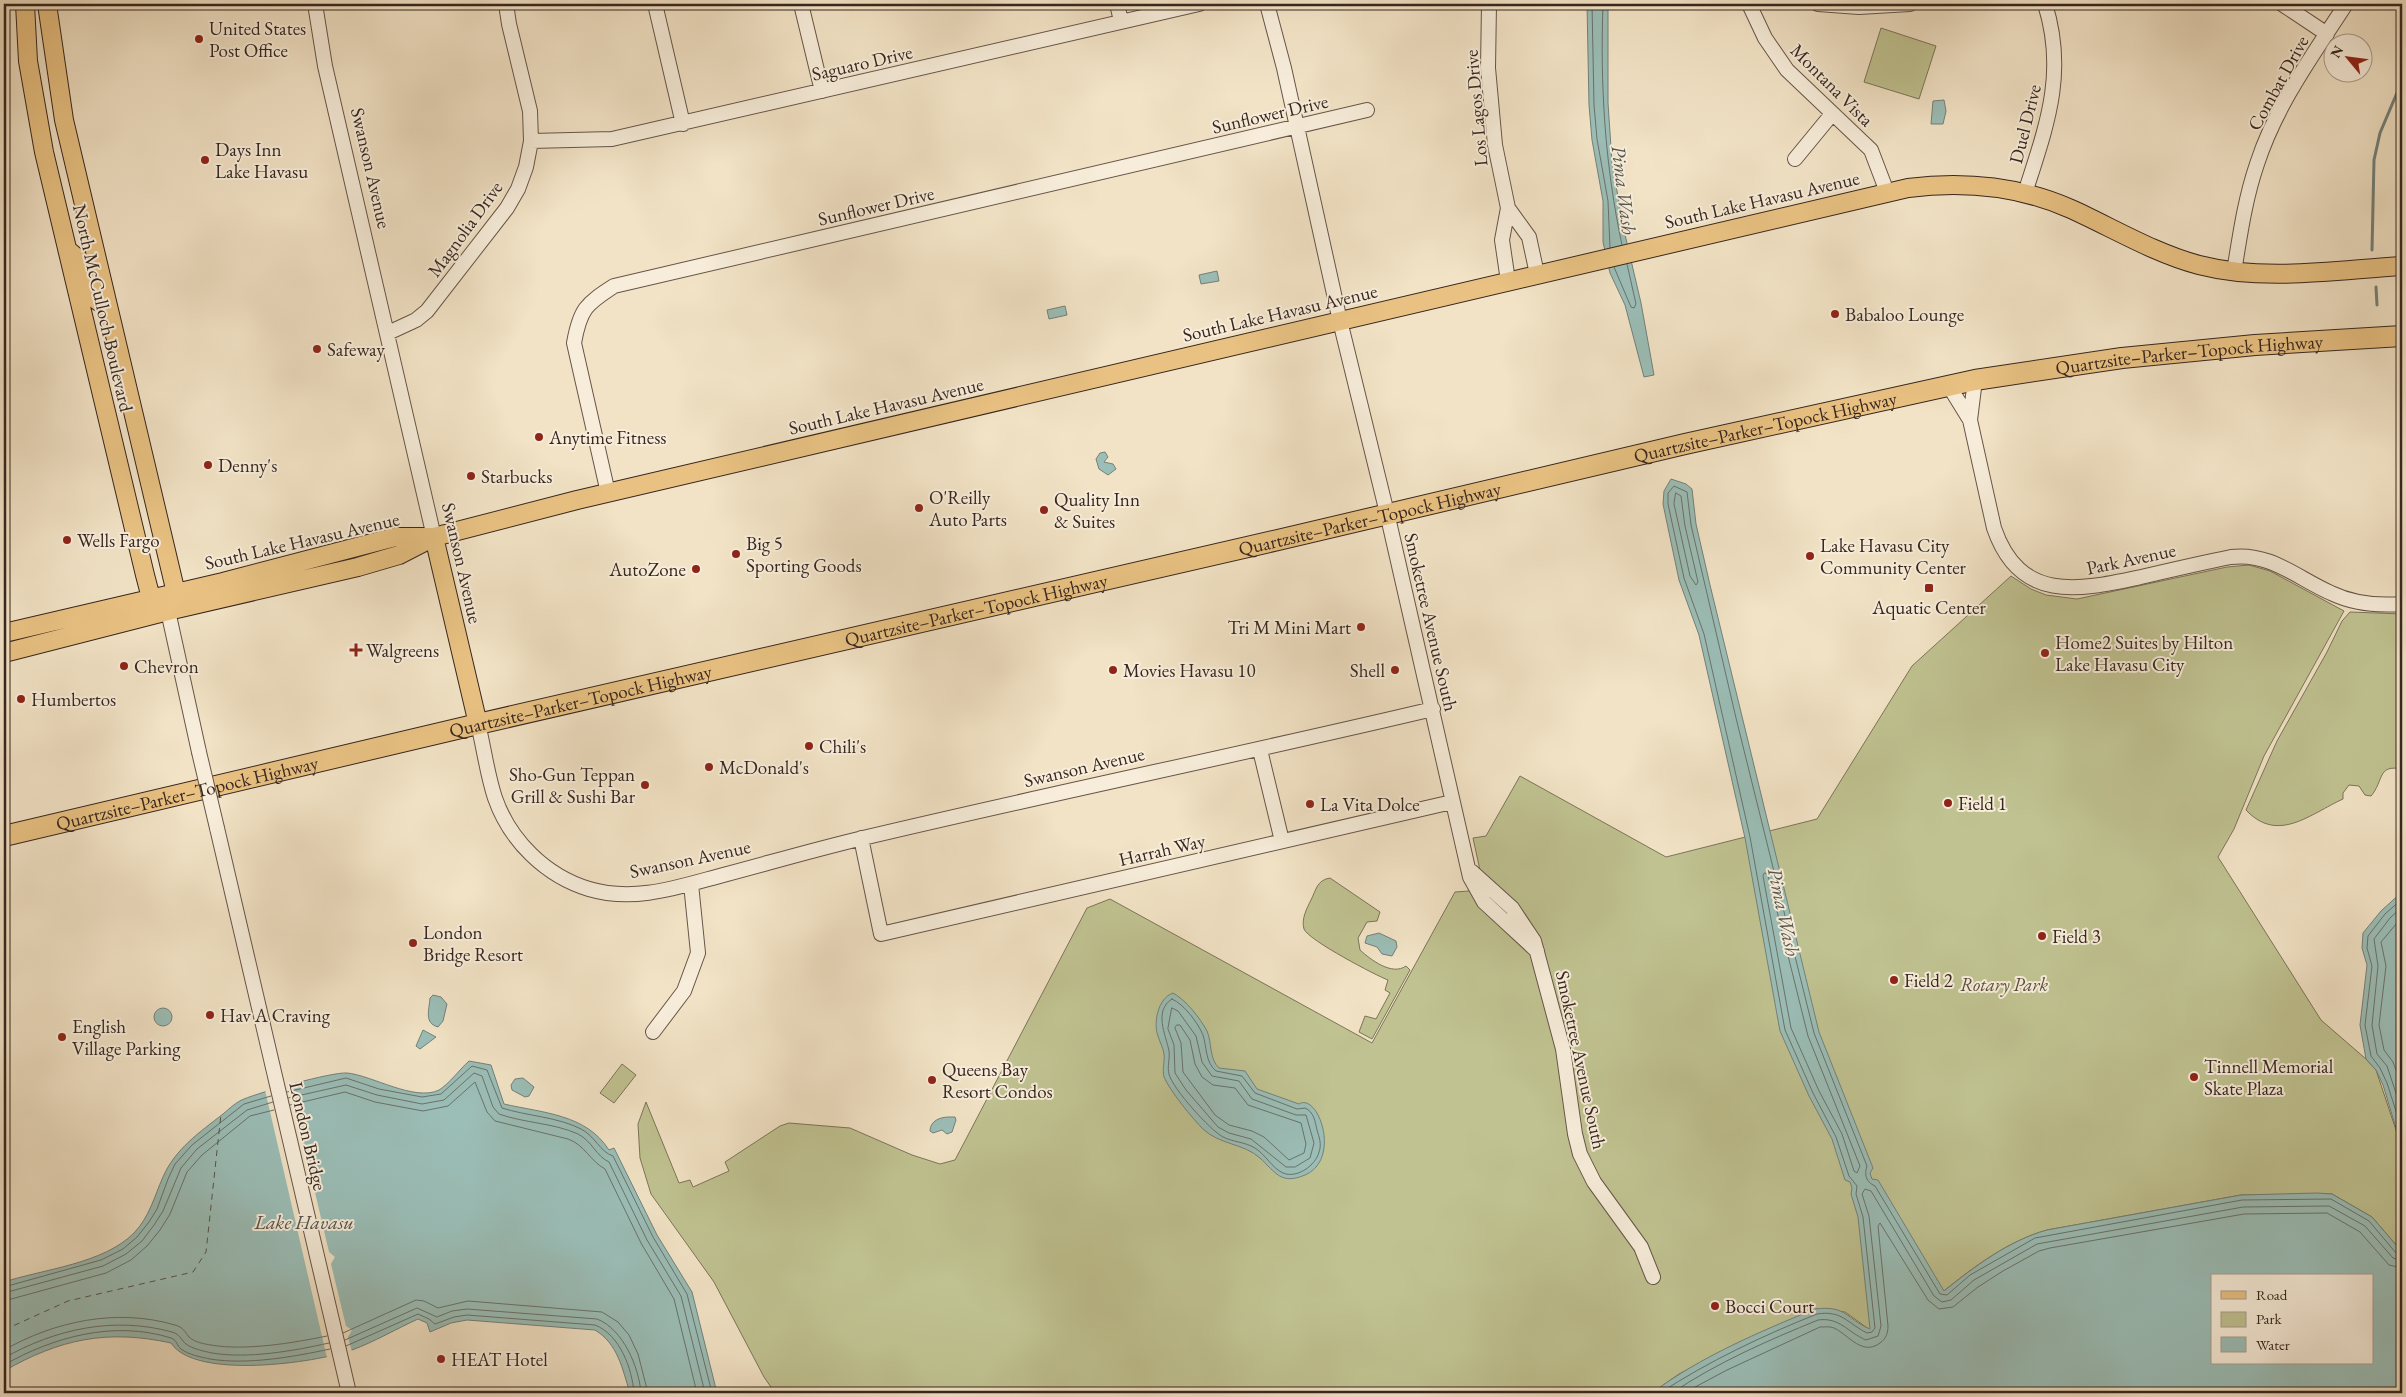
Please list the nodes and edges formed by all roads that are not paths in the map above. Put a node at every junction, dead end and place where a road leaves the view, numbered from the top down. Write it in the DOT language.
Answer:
graph roads {
  1 [pos="25,4"];
  2 [pos="47,4"];
  3 [pos="316,4"];
  4 [pos="506,4"];
  5 [pos="655,4"];
  6 [pos="801,4"];
  7 [pos="1117,4"];
  8 [pos="1200,4"];
  9 [pos="1267,4"];
  10 [pos="1489,4"];
  11 [pos="1749,4"];
  12 [pos="1818,4"];
  13 [pos="1910,4"];
  14 [pos="2045,4"];
  15 [pos="2282,4"];
  16 [pos="2346,4"];
  17 [pos="1121,22"];
  18 [pos="2324,32"];
  19 [pos="2328,32"];
  20 [pos="2324,39"];
  21 [pos="822,91"];
  22 [pos="1367,110"];
  23 [pos="1832,114"];
  24 [pos="683,124"];
  25 [pos="1298,127"];
  26 [pos="531,142"];
  27 [pos="1795,159"];
  28 [pos="1887,192"];
  29 [pos="2026,193"];
  30 [pos="1508,208"];
  31 [pos="67,249"];
  32 [pos="2402,266"];
  33 [pos="2234,272"];
  34 [pos="1538,274"];
  35 [pos="1508,281"];
  36 [pos="108,305"];
  37 [pos="1340,321"];
  38 [pos="388,333"];
  39 [pos="2402,336"];
  40 [pos="1976,380"];
  41 [pos="1949,386"];
  42 [pos="103,402"];
  43 [pos="1970,420"];
  44 [pos="145,465"];
  45 [pos="608,493"];
  46 [pos="1388,513"];
  47 [pos="434,536"];
  48 [pos="165,599"];
  49 [pos="2402,604"];
  50 [pos="4,633"];
  51 [pos="4,652"];
  52 [pos="1432,709"];
  53 [pos="478,724"];
  54 [pos="1260,750"];
  55 [pos="1452,802"];
  56 [pos="4,836"];
  57 [pos="861,838"];
  58 [pos="1282,841"];
  59 [pos="690,884"];
  60 [pos="258,1003"];
  61 [pos="654,1032"];
  62 [pos="1653,1276"];
  63 [pos="349,1393"];
  1 -- 31 [label="main road, North McCulloch Boulevard"];
  2 -- 36 [label="main road, North McCulloch Boulevard"];
  3 -- 38 [label="street, Swanson Avenue"];
  4 -- 26 [label="street, Magnolia Drive"];
  5 -- 24 [label="street"];
  6 -- 21 [label="street"];
  7 -- 17 [label="street"];
  8 -- 17 [label="street, Saguaro Drive"];
  9 -- 25 [label="street, Smoketree Avenue South"];
  10 -- 30 [label="street, Los Lagos Drive"];
  11 -- 23 [label="street, Montana Vista"];
  12 -- 13 [label="street"];
  14 -- 29 [label="street, Duel Drive"];
  15 -- 18 [label="street"];
  16 -- 19 [label="street, Combat Drive"];
  17 -- 21 [label="street, Saguaro Drive"];
  20 -- 33 [label="street, Combat Drive"];
  21 -- 24 [label="street, Saguaro Drive"];
  22 -- 25 [label="street, Sunflower Drive"];
  23 -- 27 [label="street"];
  23 -- 28 [label="street, Montana Vista"];
  24 -- 26 [label="street, Saguaro Drive"];
  25 -- 37 [label="street, Smoketree Avenue South"];
  25 -- 45 [label="street, Sunflower Drive"];
  26 -- 38 [label="street, Magnolia Drive"];
  28 -- 29 [label="main road, South Lake Havasu Avenue"];
  28 -- 34 [label="main road, South Lake Havasu Avenue"];
  29 -- 33 [label="main road, South Lake Havasu Avenue"];
  30 -- 34 [label="street, Los Lagos Drive"];
  30 -- 35 [label="street, Los Lagos Drive"];
  31 -- 36 [label="main road"];
  31 -- 42 [label="main road, North McCulloch Boulevard"];
  32 -- 33 [label="main road, South Lake Havasu Avenue"];
  34 -- 35 [label="main road, South Lake Havasu Avenue"];
  35 -- 37 [label="main road, South Lake Havasu Avenue"];
  36 -- 44 [label="main road, North McCulloch Boulevard"];
  37 -- 45 [label="main road, South Lake Havasu Avenue"];
  37 -- 46 [label="street, Smoketree Avenue South"];
  38 -- 47 [label="street, Swanson Avenue"];
  39 -- 40 [label="highway, Quartzsite–Parker–Topock Highway"];
  40 -- 41 [label="highway, Quartzsite–Parker–Topock Highway"];
  40 -- 43 [label="street, Park Avenue"];
  41 -- 43 [label="street, Park Avenue"];
  41 -- 46 [label="highway, Quartzsite–Parker–Topock Highway"];
  42 -- 44 [label="main road"];
  42 -- 48 [label="main road, North McCulloch Boulevard"];
  43 -- 49 [label="street, Park Avenue"];
  44 -- 48 [label="main road, North McCulloch Boulevard"];
  45 -- 47 [label="main road, South Lake Havasu Avenue"];
  46 -- 52 [label="street, Smoketree Avenue South"];
  46 -- 53 [label="highway, Quartzsite–Parker–Topock Highway"];
  47 -- 48 [label="main road, South Lake Havasu Avenue"];
  47 -- 53 [label="main road, Swanson Avenue"];
  48 -- 50 [label="main road"];
  48 -- 51 [label="main road"];
  48 -- 60 [label="street, North McCulloch Boulevard, bridge"];
  52 -- 54 [label="street, Swanson Avenue"];
  52 -- 55 [label="street, Smoketree Avenue South"];
  53 -- 56 [label="highway, Quartzsite–Parker–Topock Highway"];
  53 -- 59 [label="street, Swanson Avenue"];
  54 -- 57 [label="street, Swanson Avenue"];
  54 -- 58 [label="street"];
  55 -- 58 [label="street, Harrah Way"];
  55 -- 62 [label="street, Smoketree Avenue South"];
  57 -- 58 [label="street, Harrah Way"];
  57 -- 59 [label="street, Swanson Avenue"];
  59 -- 61 [label="street"];
  60 -- 63 [label="street, London Bridge"];
}
